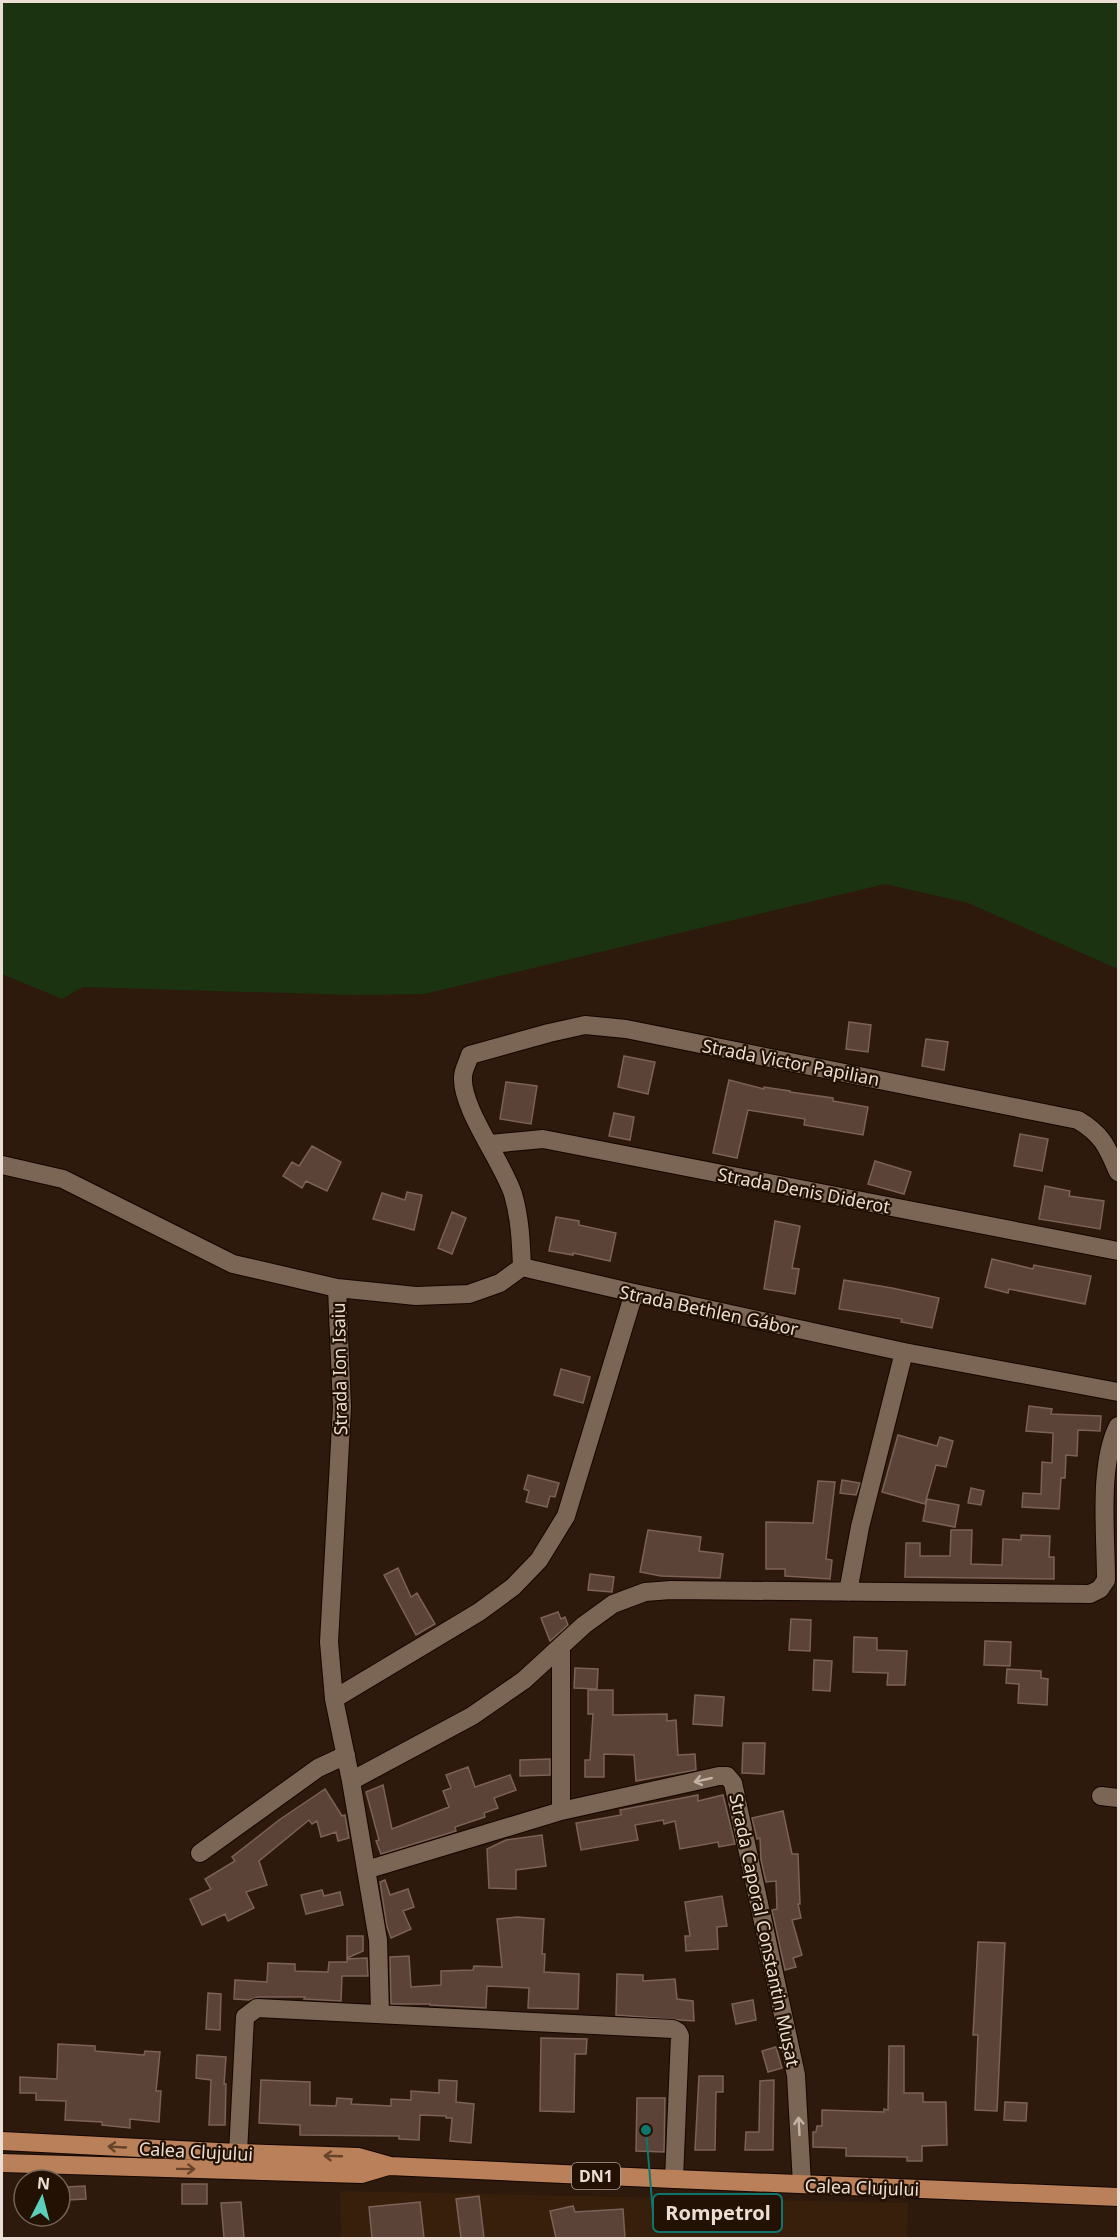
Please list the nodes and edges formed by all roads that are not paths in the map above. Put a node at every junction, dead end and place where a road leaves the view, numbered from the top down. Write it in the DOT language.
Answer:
graph roads {
  1 [pos="1112,1140"];
  2 [pos="489,1144"];
  3 [pos="3,1165"];
  4 [pos="1119,1172"];
  5 [pos="1119,1251"];
  6 [pos="522,1267"];
  7 [pos="337,1288"];
  8 [pos="634,1293"];
  9 [pos="904,1352"];
  10 [pos="1119,1392"];
  11 [pos="1119,1426"];
  12 [pos="848,1592"];
  13 [pos="561,1647"];
  14 [pos="334,1699"];
  15 [pos="346,1755"];
  16 [pos="351,1781"];
  17 [pos="561,1811"];
  18 [pos="200,1853"];
  19 [pos="366,1870"];
  20 [pos="380,2013"];
  21 [pos="2,2142"];
  22 [pos="238,2153"];
  23 [pos="2,2163"];
  24 [pos="390,2166"];
  25 [pos="674,2179"];
  26 [pos="802,2184"];
  27 [pos="1119,2197"];
  1 -- 2 [label="street, Strada Victor Papilian"];
  1 -- 4 [label="street, Strada Victor Papilian"];
  2 -- 5 [label="street, Strada Denis Diderot"];
  2 -- 6 [label="street"];
  3 -- 7 [label="street, Strada Ion Isaiu"];
  6 -- 7 [label="street"];
  6 -- 8 [label="street, Strada Bethlen Gábor"];
  7 -- 14 [label="street, Strada Ion Isaiu"];
  8 -- 9 [label="street, Strada Bethlen Gábor"];
  8 -- 14 [label="street"];
  9 -- 10 [label="street, Strada Bethlen Gábor"];
  9 -- 12 [label="street"];
  11 -- 12 [label="street"];
  12 -- 13 [label="street"];
  13 -- 16 [label="street"];
  13 -- 17 [label="street"];
  14 -- 15 [label="street, Strada Ion Isaiu"];
  15 -- 16 [label="street, Strada Ion Isaiu"];
  15 -- 18 [label="street"];
  16 -- 19 [label="street"];
  17 -- 19 [label="street, Strada Caporal Constantin Mușat"];
  26 -- 17 [label="street, Strada Caporal Constantin Mușat, one-way"];
  19 -- 20 [label="street"];
  20 -- 22 [label="street"];
  20 -- 25 [label="street"];
  22 -- 21 [label="main road, Calea Clujului / DN1, one-way"];
  24 -- 22 [label="main road, Calea Clujului / DN1, one-way"];
  23 -- 24 [label="main road, Calea Clujului / DN1, one-way"];
  24 -- 25 [label="main road, Calea Clujului / DN1"];
  25 -- 26 [label="main road, Calea Clujului / DN1"];
  26 -- 27 [label="main road, Calea Clujului / DN1"];
}
